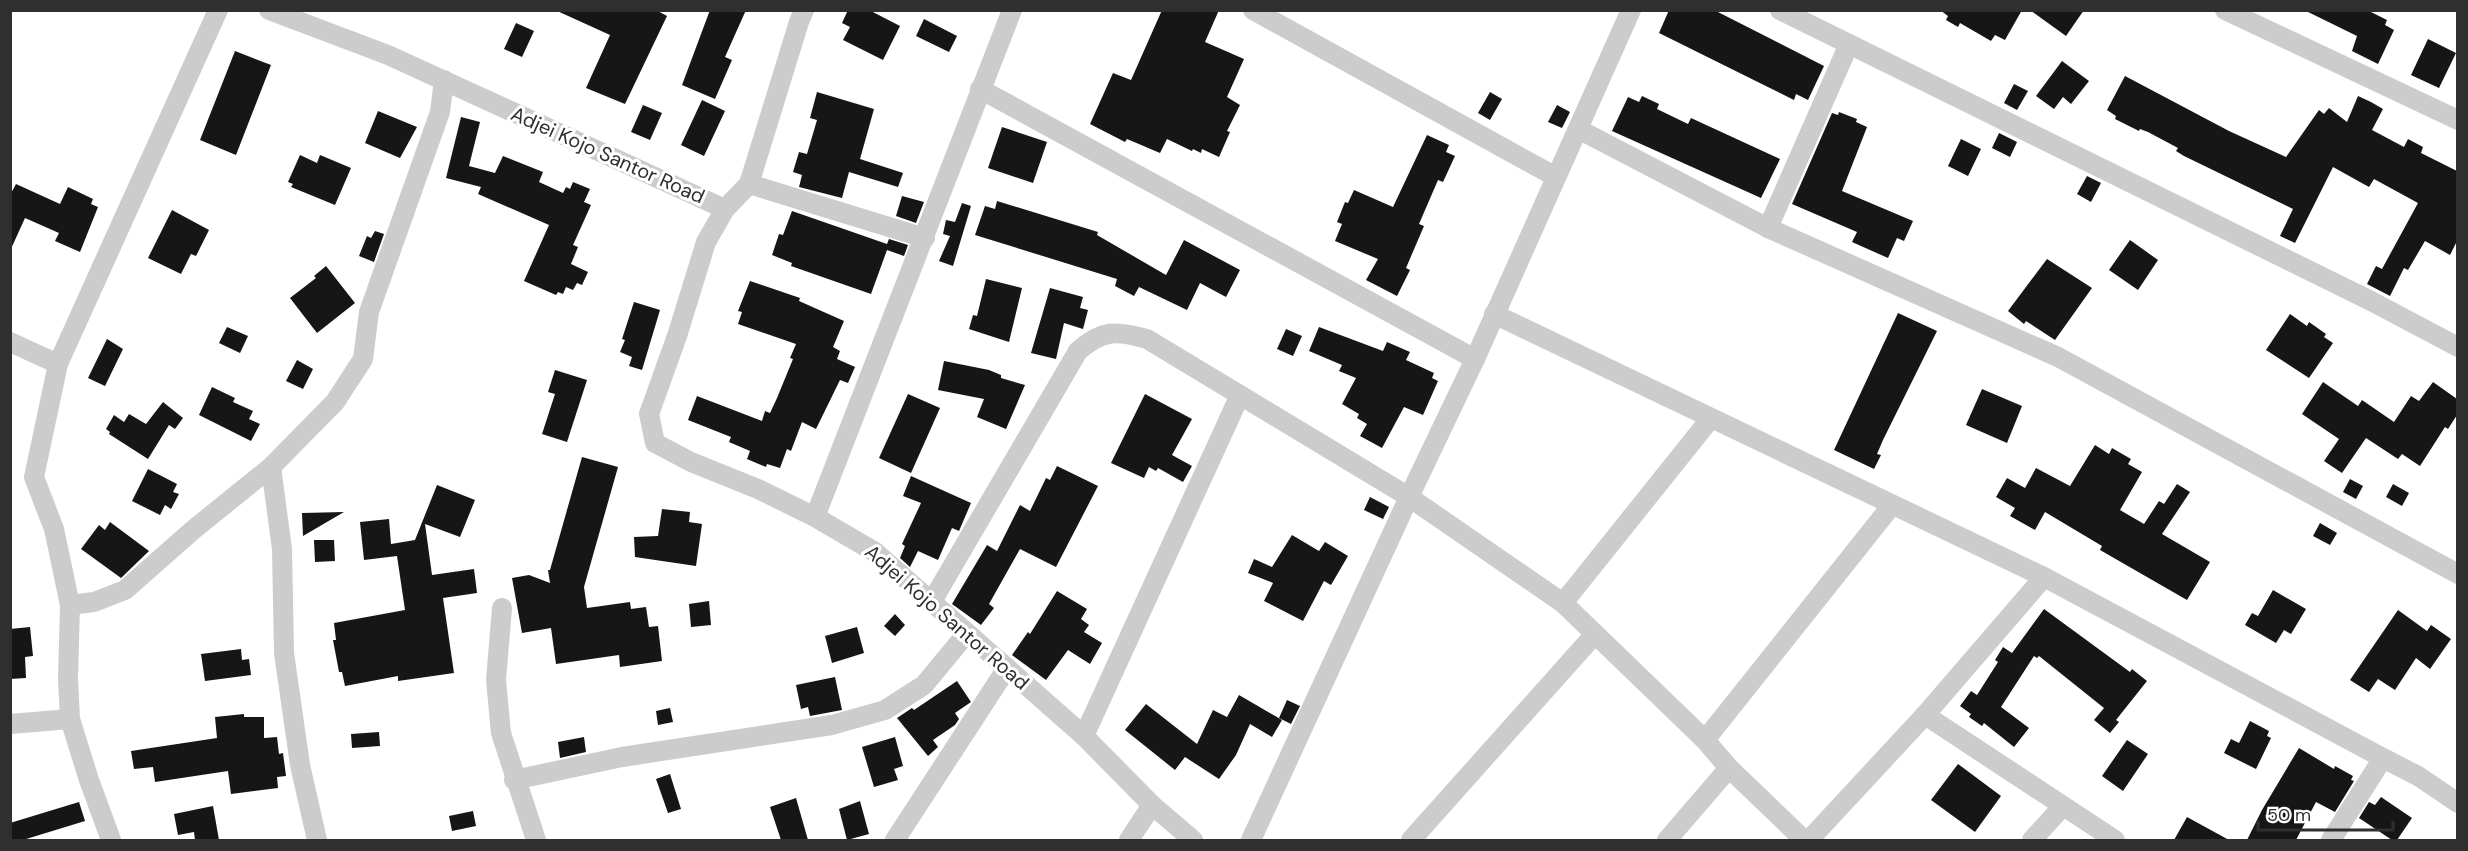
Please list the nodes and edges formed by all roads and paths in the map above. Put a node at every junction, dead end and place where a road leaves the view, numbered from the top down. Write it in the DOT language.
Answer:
graph roads {
  1 [pos="218,10"];
  2 [pos="269,10"];
  3 [pos="804,10"];
  4 [pos="1012,10"];
  5 [pos="1253,10"];
  6 [pos="1630,10"];
  7 [pos="1780,10"];
  8 [pos="2225,10"];
  9 [pos="1849,45"];
  10 [pos="444,80"];
  11 [pos="980,89"];
  12 [pos="2457,120"];
  13 [pos="1578,129"];
  14 [pos="1556,177"];
  15 [pos="749,184"];
  16 [pos="725,209"];
  17 [pos="1768,228"];
  18 [pos="925,238"];
  19 [pos="1494,315"];
  20 [pos="10,342"];
  21 [pos="2457,347"];
  22 [pos="1475,358"];
  23 [pos="58,364"];
  24 [pos="1240,395"];
  25 [pos="1711,418"];
  26 [pos="271,467"];
  27 [pos="1408,497"];
  28 [pos="1892,505"];
  29 [pos="815,517"];
  30 [pos="2457,574"];
  31 [pos="2044,577"];
  32 [pos="931,603"];
  33 [pos="1563,603"];
  34 [pos="70,605"];
  35 [pos="502,608"];
  36 [pos="967,633"];
  37 [pos="1595,634"];
  38 [pos="1007,668"];
  39 [pos="1925,715"];
  40 [pos="70,719"];
  41 [pos="10,724"];
  42 [pos="1084,736"];
  43 [pos="1705,740"];
  44 [pos="2383,758"];
  45 [pos="1729,768"];
  46 [pos="514,780"];
  47 [pos="2457,803"];
  48 [pos="1152,805"];
  49 [pos="2063,806"];
  50 [pos="111,840"];
  51 [pos="317,840"];
  52 [pos="536,840"];
  53 [pos="895,840"];
  54 [pos="1129,840"];
  55 [pos="1193,840"];
  56 [pos="1251,840"];
  57 [pos="1412,840"];
  58 [pos="1667,840"];
  59 [pos="1804,840"];
  60 [pos="1809,840"];
  61 [pos="2032,840"];
  62 [pos="2115,840"];
  63 [pos="2331,840"];
  1 -- 23 [label="street"];
  2 -- 10 [label="street, Adjei Kojo Santor Road"];
  3 -- 15 [label="street"];
  4 -- 11 [label="street"];
  5 -- 14 [label="street"];
  6 -- 13 [label="street"];
  7 -- 9 [label="street"];
  8 -- 12 [label="street"];
  9 -- 17 [label="street"];
  9 -- 21 [label="street"];
  10 -- 16 [label="street, Adjei Kojo Santor Road"];
  10 -- 26 [label="street"];
  11 -- 18 [label="street"];
  11 -- 22 [label="street"];
  13 -- 14 [label="street"];
  13 -- 17 [label="street"];
  14 -- 19 [label="street"];
  15 -- 16 [label="street"];
  15 -- 18 [label="street"];
  16 -- 29 [label="street, Adjei Kojo Santor Road"];
  17 -- 30 [label="street"];
  18 -- 29 [label="street"];
  19 -- 22 [label="street"];
  19 -- 25 [label="street"];
  20 -- 23 [label="street"];
  22 -- 27 [label="street"];
  23 -- 34 [label="street"];
  24 -- 27 [label="street"];
  24 -- 32 [label="street"];
  24 -- 42 [label="street"];
  25 -- 28 [label="street"];
  25 -- 33 [label="street"];
  26 -- 34 [label="street"];
  26 -- 51 [label="street"];
  27 -- 33 [label="street"];
  27 -- 56 [label="street"];
  28 -- 31 [label="street"];
  28 -- 43 [label="street"];
  29 -- 32 [label="street, Adjei Kojo Santor Road"];
  31 -- 39 [label="street"];
  31 -- 44 [label="street"];
  32 -- 36 [label="street, Adjei Kojo Santor Road"];
  33 -- 37 [label="street"];
  34 -- 40 [label="street"];
  35 -- 46 [label="street"];
  36 -- 38 [label="street, Adjei Kojo Santor Road"];
  36 -- 46 [label="street"];
  37 -- 43 [label="street"];
  37 -- 57 [label="street"];
  38 -- 42 [label="street, Adjei Kojo Santor Road"];
  38 -- 53 [label="street"];
  39 -- 49 [label="street"];
  39 -- 60 [label="street"];
  40 -- 41 [label="street"];
  40 -- 50 [label="street"];
  42 -- 48 [label="street, Adjei Kojo Santor Road"];
  43 -- 45 [label="street"];
  44 -- 47 [label="street"];
  44 -- 63 [label="street"];
  45 -- 58 [label="street"];
  45 -- 59 [label="street"];
  46 -- 52 [label="street"];
  48 -- 54 [label="street"];
  48 -- 55 [label="street, Adjei Kojo Santor Road"];
  49 -- 61 [label="street"];
  49 -- 62 [label="street"];
}
